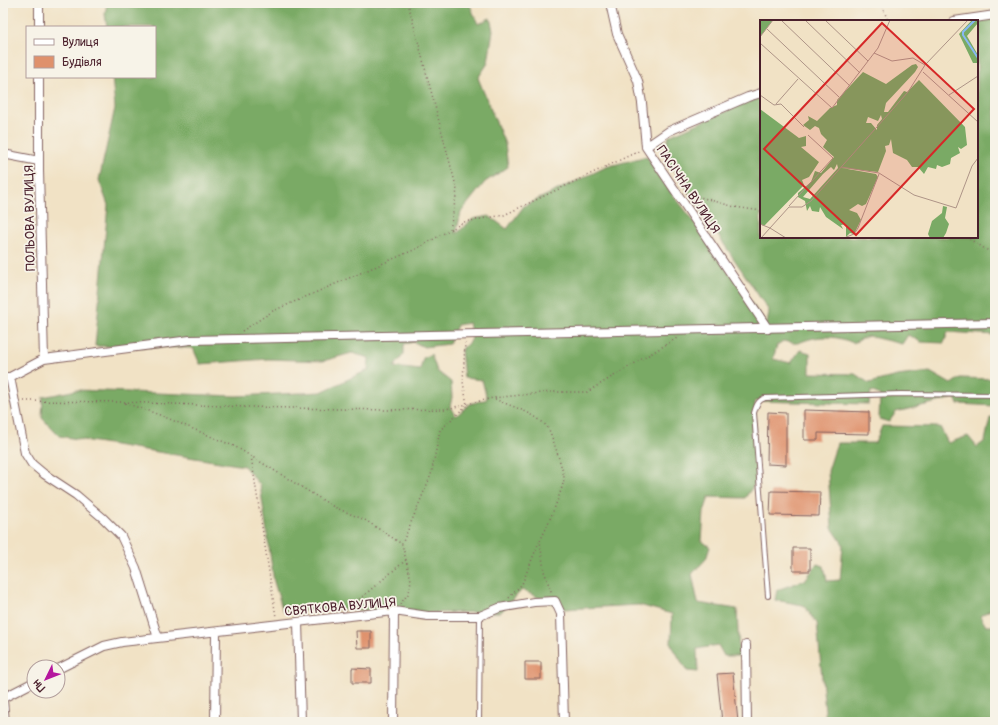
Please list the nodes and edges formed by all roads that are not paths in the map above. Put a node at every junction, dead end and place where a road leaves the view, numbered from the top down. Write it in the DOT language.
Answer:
graph roads {
  1 [pos="39,3"];
  2 [pos="610,3"];
  3 [pos="995,15"];
  4 [pos="961,20"];
  5 [pos="39,26"];
  6 [pos="39,78"];
  7 [pos="760,93"];
  8 [pos="646,147"];
  9 [pos="3,154"];
  10 [pos="39,161"];
  11 [pos="995,323"];
  12 [pos="768,329"];
  13 [pos="44,359"];
  14 [pos="7,377"];
  15 [pos="995,395"];
  16 [pos="768,596"];
  17 [pos="394,611"];
  18 [pos="480,616"];
  19 [pos="298,622"];
  20 [pos="216,632"];
  21 [pos="158,638"];
  22 [pos="746,644"];
  23 [pos="66,665"];
  24 [pos="26,686"];
  25 [pos="3,699"];
  26 [pos="5,722"];
  27 [pos="215,722"];
  28 [pos="301,722"];
  29 [pos="393,722"];
  30 [pos="479,722"];
  31 [pos="564,722"];
  32 [pos="747,722"];
  1 -- 5 [label="street"];
  2 -- 8 [label="street, ПАСІЧНА ВУЛИЦЯ"];
  3 -- 4 [label="street"];
  6 -- 10 [label="street, ПОЛЬОВА ВУЛИЦЯ"];
  7 -- 8 [label="street"];
  8 -- 12 [label="street, ПАСІЧНА ВУЛИЦЯ"];
  9 -- 10 [label="street"];
  10 -- 13 [label="street, ПОЛЬОВА ВУЛИЦЯ"];
  11 -- 12 [label="street"];
  12 -- 13 [label="street"];
  13 -- 14 [label="street"];
  14 -- 21 [label="street"];
  15 -- 16 [label="lane"];
  17 -- 18 [label="street, СВЯТКОВА ВУЛИЦЯ"];
  17 -- 19 [label="street, СВЯТКОВА ВУЛИЦЯ"];
  17 -- 29 [label="street"];
  18 -- 30 [label="lane"];
  18 -- 31 [label="street, СВЯТКОВА ВУЛИЦЯ"];
  19 -- 20 [label="street, СВЯТКОВА ВУЛИЦЯ"];
  19 -- 28 [label="street"];
  20 -- 21 [label="street, СВЯТКОВА ВУЛИЦЯ"];
  20 -- 27 [label="street"];
  21 -- 23 [label="street, СВЯТКОВА ВУЛИЦЯ"];
  22 -- 32 [label="street"];
  24 -- 25 [label="street"];
  25 -- 26 [label="street"];
}
